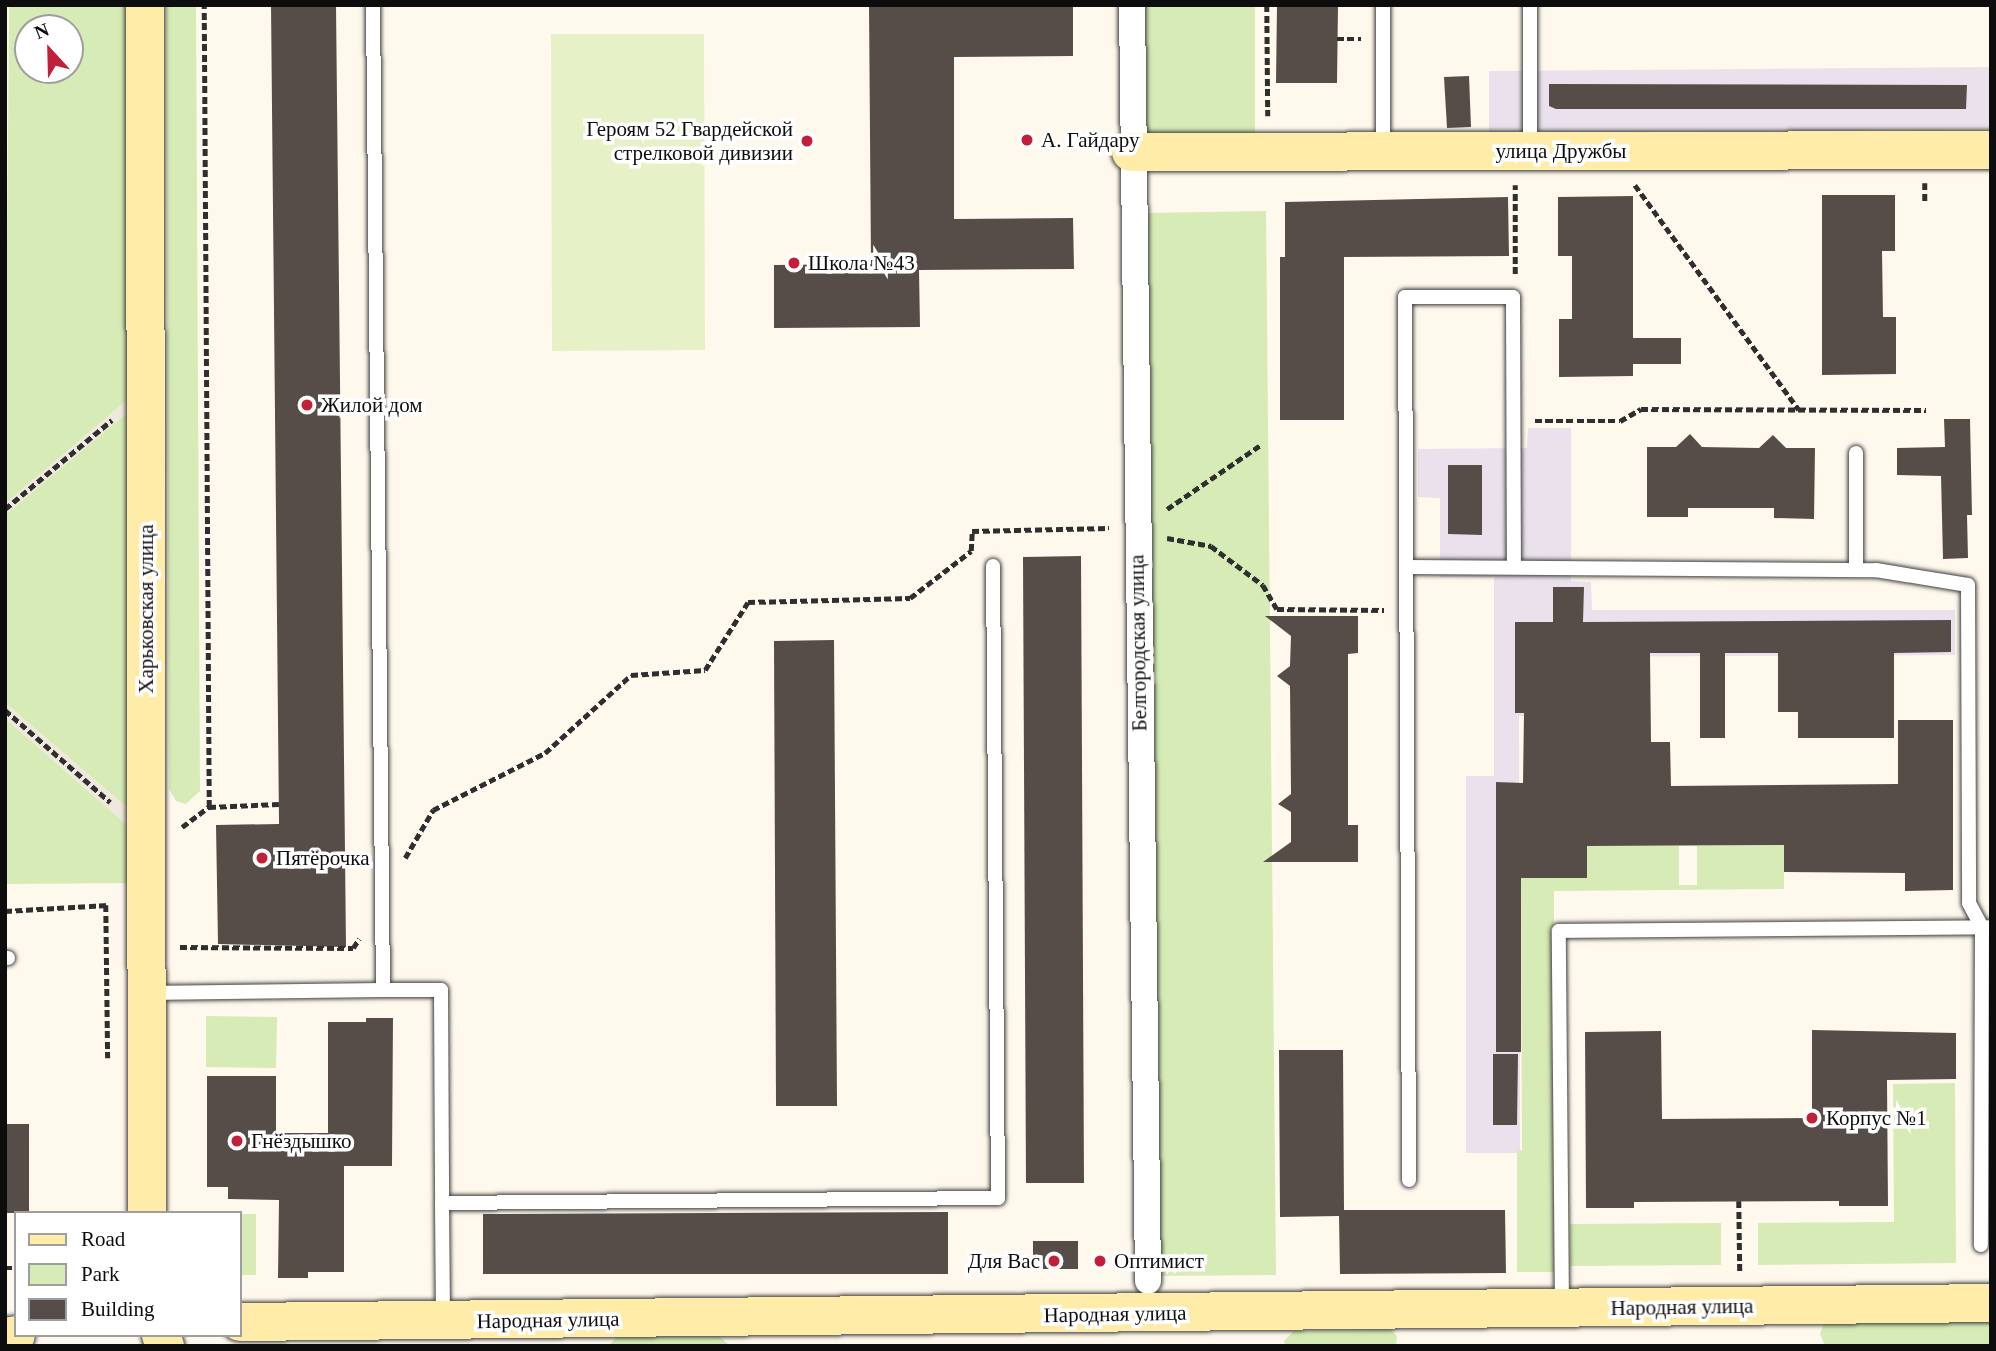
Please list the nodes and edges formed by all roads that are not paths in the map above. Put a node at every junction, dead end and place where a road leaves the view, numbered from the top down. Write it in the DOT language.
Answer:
graph roads {
  1 [pos="145,5"];
  2 [pos="373,5"];
  3 [pos="1132,5"];
  4 [pos="1383,5"];
  5 [pos="1530,5"];
  6 [pos="1991,150"];
  7 [pos="1131,152"];
  8 [pos="1383,152"];
  9 [pos="1523,164"];
  10 [pos="1856,453"];
  11 [pos="993,566"];
  12 [pos="1406,567"];
  13 [pos="1514,567"];
  14 [pos="1856,570"];
  15 [pos="1986,927"];
  16 [pos="383,990"];
  17 [pos="144,993"];
  18 [pos="1409,1180"];
  19 [pos="442,1203"];
  20 [pos="147,1211"];
  21 [pos="1982,1245"];
  22 [pos="1148,1281"];
  23 [pos="1991,1303"];
  24 [pos="1562,1308"];
  25 [pos="443,1321"];
  26 [pos="242,1322"];
  1 -- 17 [label="street, Харьковская улица"];
  2 -- 16 [label="lane"];
  3 -- 7 [label="street, Белгородская улица"];
  4 -- 8 [label="lane"];
  5 -- 9 [label="lane"];
  6 -- 9 [label="street, улица Дружбы"];
  7 -- 8 [label="street, улица Дружбы"];
  7 -- 22 [label="street, Белгородская улица"];
  8 -- 9 [label="street, улица Дружбы"];
  10 -- 14 [label="lane"];
  11 -- 19 [label="lane"];
  12 -- 13 [label="lane"];
  12 -- 13 [label="lane"];
  12 -- 18 [label="lane"];
  13 -- 14 [label="lane"];
  14 -- 15 [label="lane"];
  15 -- 21 [label="lane"];
  15 -- 24 [label="lane"];
  16 -- 17 [label="lane"];
  16 -- 19 [label="lane"];
  17 -- 20 [label="street, Харьковская улица"];
  19 -- 25 [label="lane"];
  23 -- 24 [label="street, Народная улица"];
  24 -- 25 [label="street, Народная улица"];
  25 -- 26 [label="street, Народная улица"];
}
